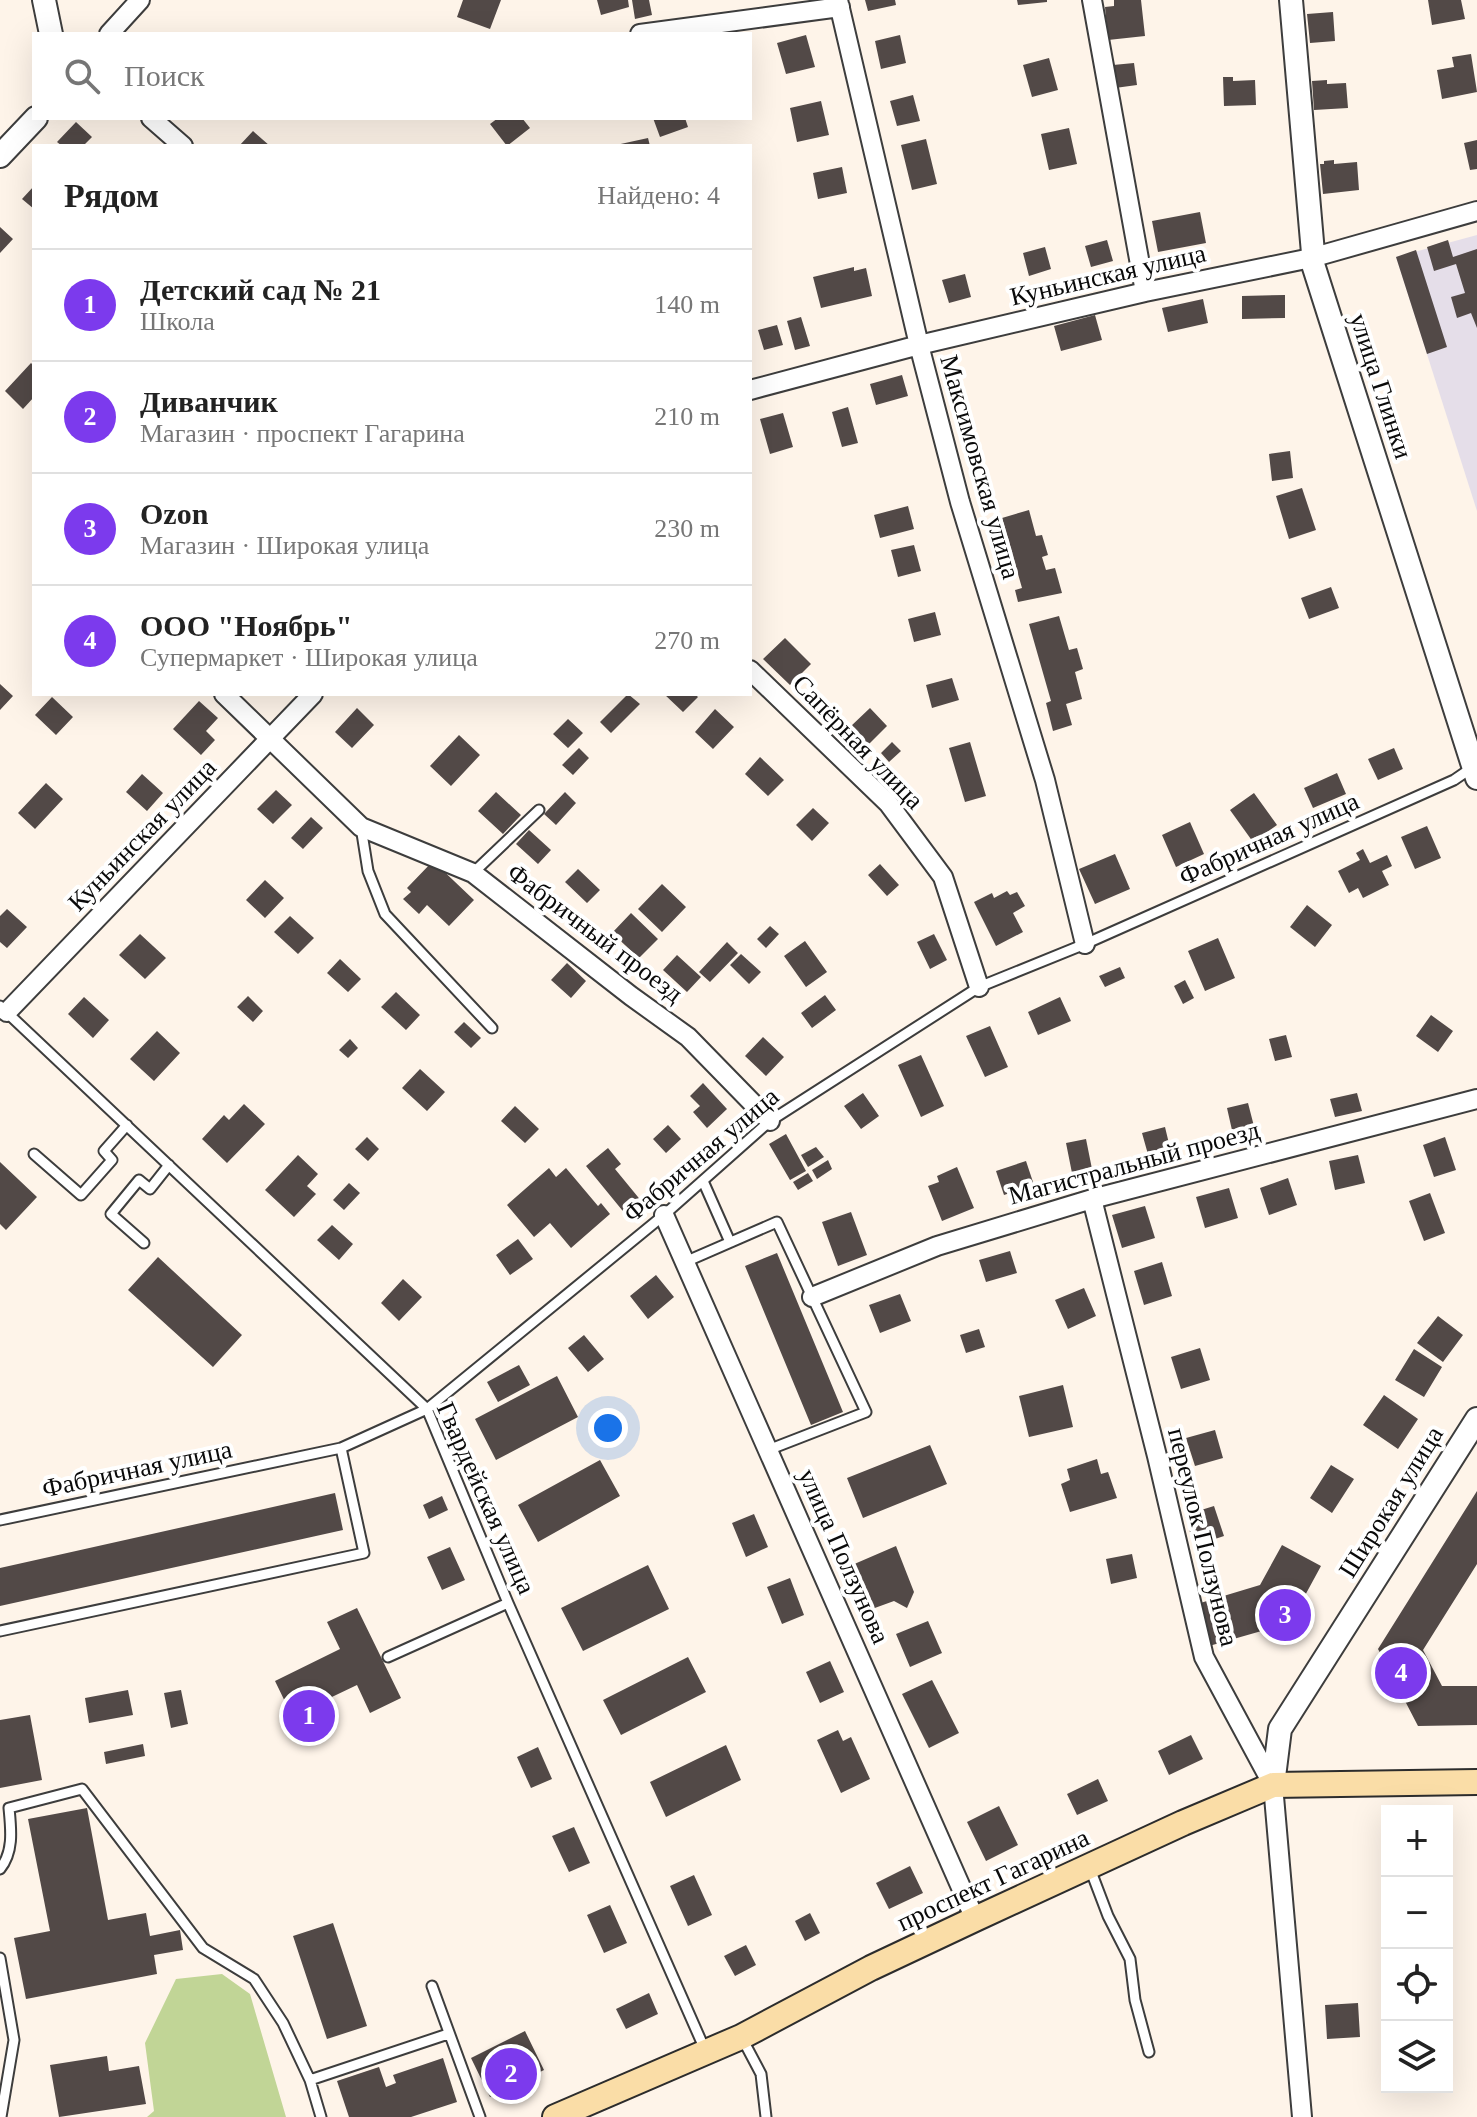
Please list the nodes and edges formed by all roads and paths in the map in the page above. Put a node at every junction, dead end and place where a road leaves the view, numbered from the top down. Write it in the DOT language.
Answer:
graph roads {
  1 [pos="44,0"];
  2 [pos="140,0"];
  3 [pos="1092,0"];
  4 [pos="1291,0"];
  5 [pos="839,4"];
  6 [pos="51,32"];
  7 [pos="111,32"];
  8 [pos="657,32"];
  9 [pos="34,120"];
  10 [pos="153,120"];
  11 [pos="181,144"];
  12 [pos="0,156"];
  13 [pos="1477,211"];
  14 [pos="1311,258"];
  15 [pos="1145,292"];
  16 [pos="919,345"];
  17 [pos="752,389"];
  18 [pos="752,672"];
  19 [pos="226,696"];
  20 [pos="311,696"];
  21 [pos="270,740"];
  22 [pos="1475,772"];
  23 [pos="539,810"];
  24 [pos="361,827"];
  25 [pos="473,873"];
  26 [pos="1085,944"];
  27 [pos="979,987"];
  28 [pos="3,1009"];
  29 [pos="492,1028"];
  30 [pos="1477,1099"];
  31 [pos="770,1121"];
  32 [pos="127,1125"];
  33 [pos="34,1154"];
  34 [pos="169,1165"];
  35 [pos="703,1181"];
  36 [pos="1092,1199"];
  37 [pos="664,1215"];
  38 [pos="730,1242"];
  39 [pos="144,1243"];
  40 [pos="685,1262"];
  41 [pos="812,1297"];
  42 [pos="427,1409"];
  43 [pos="1477,1419"];
  44 [pos="341,1448"];
  45 [pos="768,1450"];
  46 [pos="0,1520"];
  47 [pos="508,1603"];
  48 [pos="0,1631"];
  49 [pos="388,1657"];
  50 [pos="1477,1782"];
  51 [pos="1273,1785"];
  52 [pos="1089,1866"];
  53 [pos="0,1869"];
  54 [pos="975,1919"];
  55 [pos="0,1958"];
  56 [pos="432,1986"];
  57 [pos="448,2034"];
  58 [pos="741,2037"];
  59 [pos="706,2052"];
  60 [pos="1149,2052"];
  61 [pos="310,2080"];
  62 [pos="1,2117"];
  63 [pos="321,2117"];
  64 [pos="480,2117"];
  65 [pos="555,2117"];
  66 [pos="766,2117"];
  67 [pos="1302,2117"];
  1 -- 6 [label="street"];
  2 -- 7 [label="street"];
  3 -- 15 [label="street"];
  4 -- 14 [label="street, улица Глинки"];
  5 -- 8 [label="street"];
  5 -- 16 [label="street, Максимовская улица"];
  9 -- 12 [label="street"];
  10 -- 11 [label="street"];
  13 -- 14 [label="street, Куньинская улица"];
  14 -- 15 [label="street, Куньинская улица"];
  14 -- 22 [label="street, улица Глинки"];
  15 -- 16 [label="street, Куньинская улица"];
  16 -- 17 [label="street, Куньинская улица"];
  16 -- 26 [label="street, Максимовская улица"];
  18 -- 27 [label="street, Сапёрная улица"];
  19 -- 21 [label="street"];
  20 -- 21 [label="street, Куньинская улица"];
  21 -- 24 [label="street"];
  21 -- 28 [label="street, Куньинская улица"];
  22 -- 26 [label="lane, Фабричная улица"];
  23 -- 25 [label="lane"];
  24 -- 25 [label="street, Фабричный проезд"];
  24 -- 29 [label="lane"];
  25 -- 31 [label="street, Фабричный проезд"];
  26 -- 27 [label="lane, Фабричная улица"];
  27 -- 31 [label="lane, Фабричная улица"];
  28 -- 32 [label="lane, Гвардейская улица"];
  30 -- 36 [label="street, Магистральный проезд"];
  31 -- 35 [label="lane, Фабричная улица"];
  32 -- 33 [label="lane"];
  32 -- 34 [label="lane, Гвардейская улица"];
  34 -- 39 [label="lane"];
  34 -- 42 [label="lane, Гвардейская улица"];
  35 -- 37 [label="lane, Фабричная улица"];
  35 -- 38 [label="lane"];
  36 -- 41 [label="street, Магистральный проезд"];
  36 -- 51 [label="street, переулок Ползунова"];
  37 -- 40 [label="street, улица Ползунова"];
  37 -- 42 [label="lane, Фабричная улица"];
  38 -- 40 [label="lane"];
  38 -- 41 [label="lane"];
  40 -- 45 [label="street, улица Ползунова"];
  41 -- 45 [label="lane"];
  42 -- 44 [label="lane, Фабричная улица"];
  42 -- 47 [label="lane, Гвардейская улица"];
  43 -- 51 [label="street, Широкая улица"];
  44 -- 46 [label="lane, Фабричная улица"];
  44 -- 48 [label="lane"];
  45 -- 54 [label="street, улица Ползунова"];
  47 -- 49 [label="lane"];
  47 -- 59 [label="lane, Гвардейская улица"];
  50 -- 51 [label="main road, проспект Гагарина"];
  51 -- 52 [label="main road, проспект Гагарина"];
  51 -- 67 [label="street, переулок Ползунова"];
  52 -- 54 [label="main road, проспект Гагарина"];
  52 -- 60 [label="lane"];
  53 -- 61 [label="lane"];
  54 -- 58 [label="main road, проспект Гагарина"];
  55 -- 62 [label="lane"];
  56 -- 57 [label="lane"];
  57 -- 61 [label="lane"];
  57 -- 64 [label="lane"];
  58 -- 59 [label="main road, проспект Гагарина"];
  58 -- 66 [label="lane"];
  59 -- 65 [label="main road, проспект Гагарина"];
  61 -- 63 [label="lane"];
}
